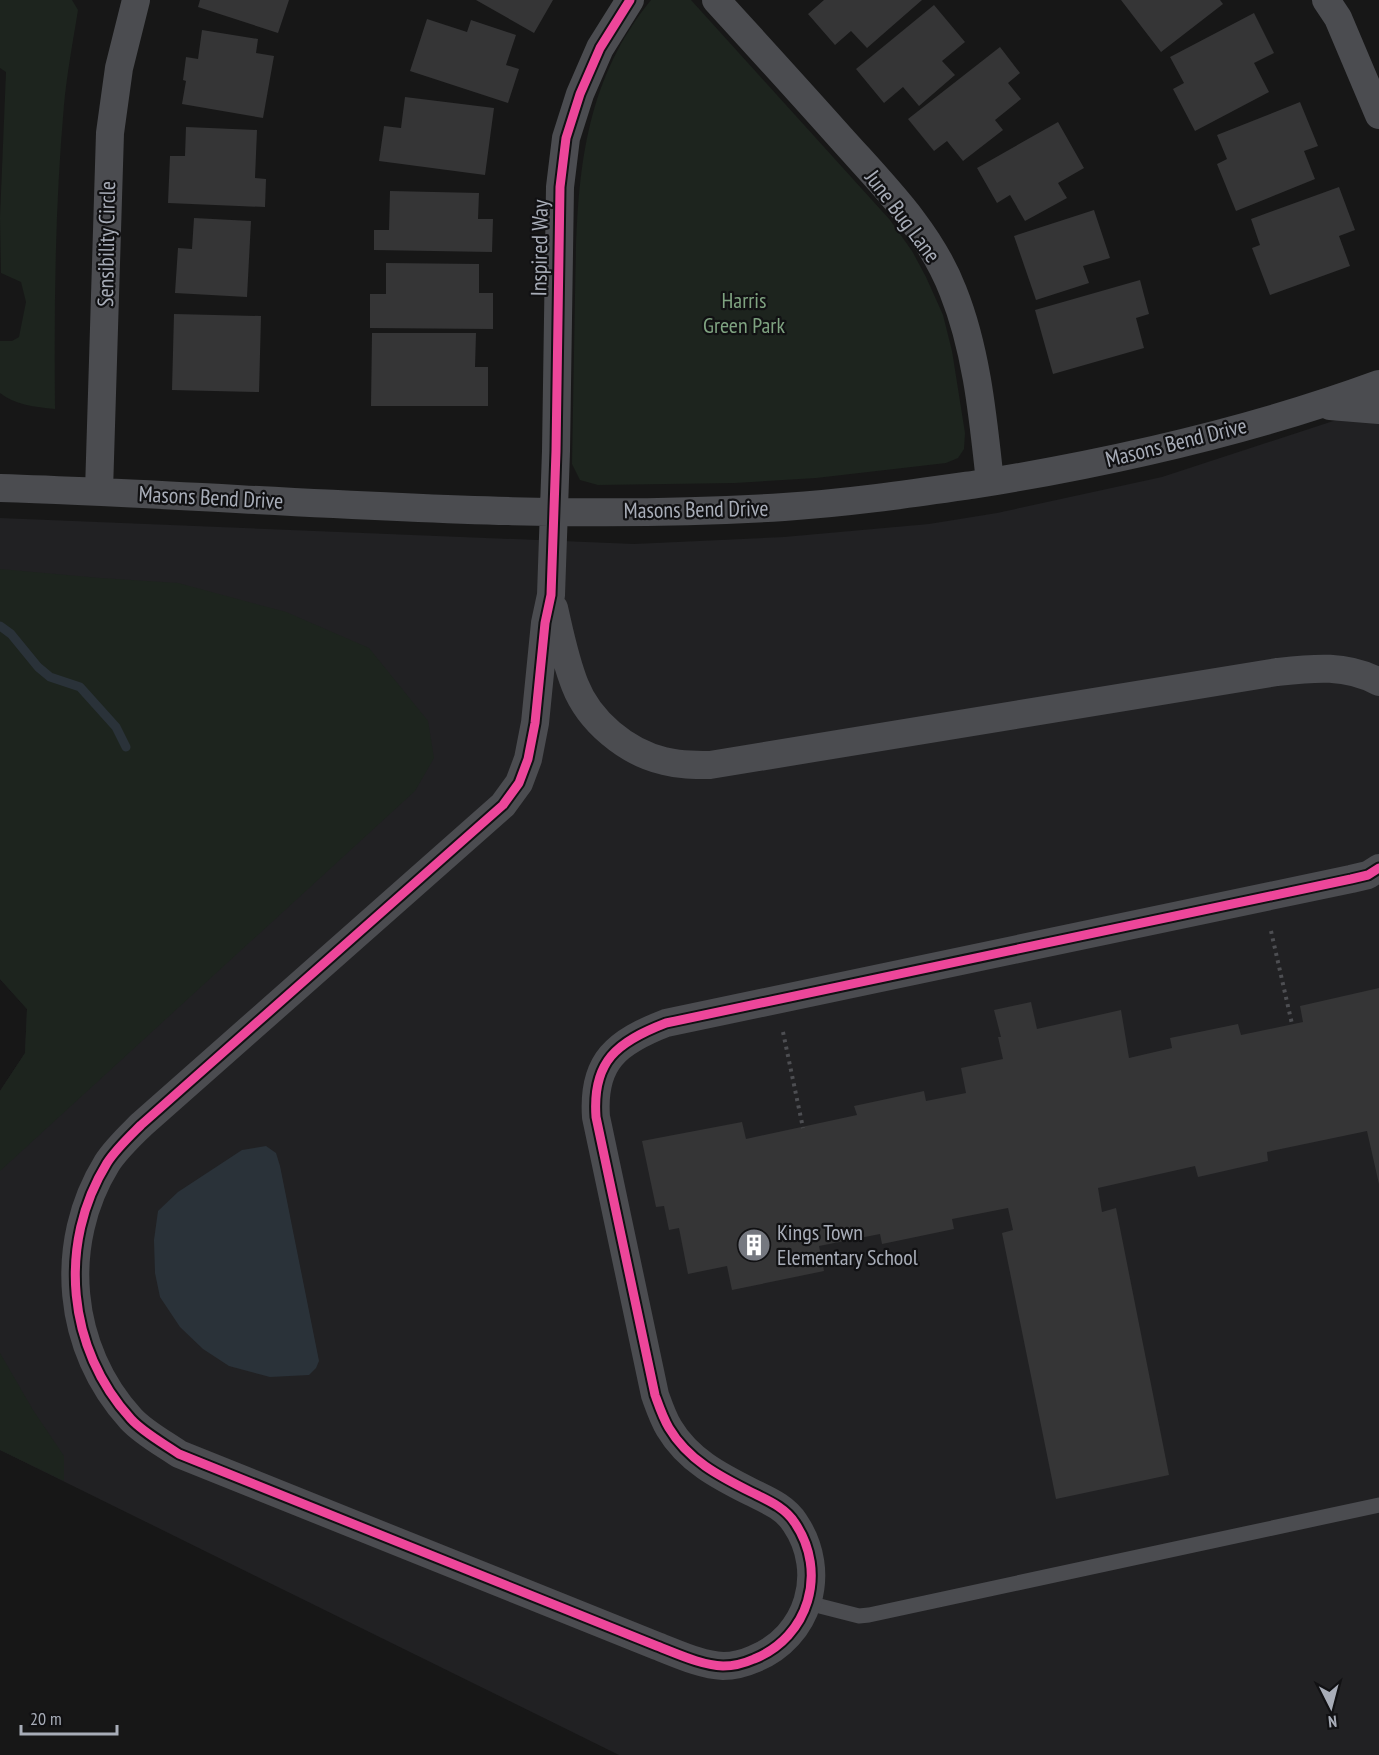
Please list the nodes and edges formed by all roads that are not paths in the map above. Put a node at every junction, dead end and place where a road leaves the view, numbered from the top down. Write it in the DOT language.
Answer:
graph roads {
  1 [pos="136,0"];
  2 [pos="630,0"];
  3 [pos="716,0"];
  4 [pos="1326,0"];
  5 [pos="1379,116"];
  6 [pos="1379,384"];
  7 [pos="1316,404"];
  8 [pos="1379,410"];
  9 [pos="990,482"];
  10 [pos="0,488"];
  11 [pos="99,491"];
  12 [pos="555,512"];
  13 [pos="551,595"];
  14 [pos="1379,682"];
  15 [pos="1379,868"];
  16 [pos="1379,1505"];
  17 [pos="808,1603"];
  1 -- 11 [label="street, Sensibility Circle"];
  2 -- 12 [label="street, Inspired Way"];
  3 -- 9 [label="street, June Bug Lane"];
  4 -- 5 [label="street"];
  6 -- 7 [label="street, Masons Bend Drive"];
  7 -- 8 [label="street"];
  7 -- 9 [label="street, Masons Bend Drive"];
  9 -- 12 [label="street, Masons Bend Drive"];
  10 -- 11 [label="street, Masons Bend Drive"];
  11 -- 12 [label="street, Masons Bend Drive"];
  12 -- 13 [label="street, Inspired Way"];
  13 -- 14 [label="street"];
  13 -- 17 [label="street"];
  15 -- 17 [label="street"];
  16 -- 17 [label="lane"];
}
